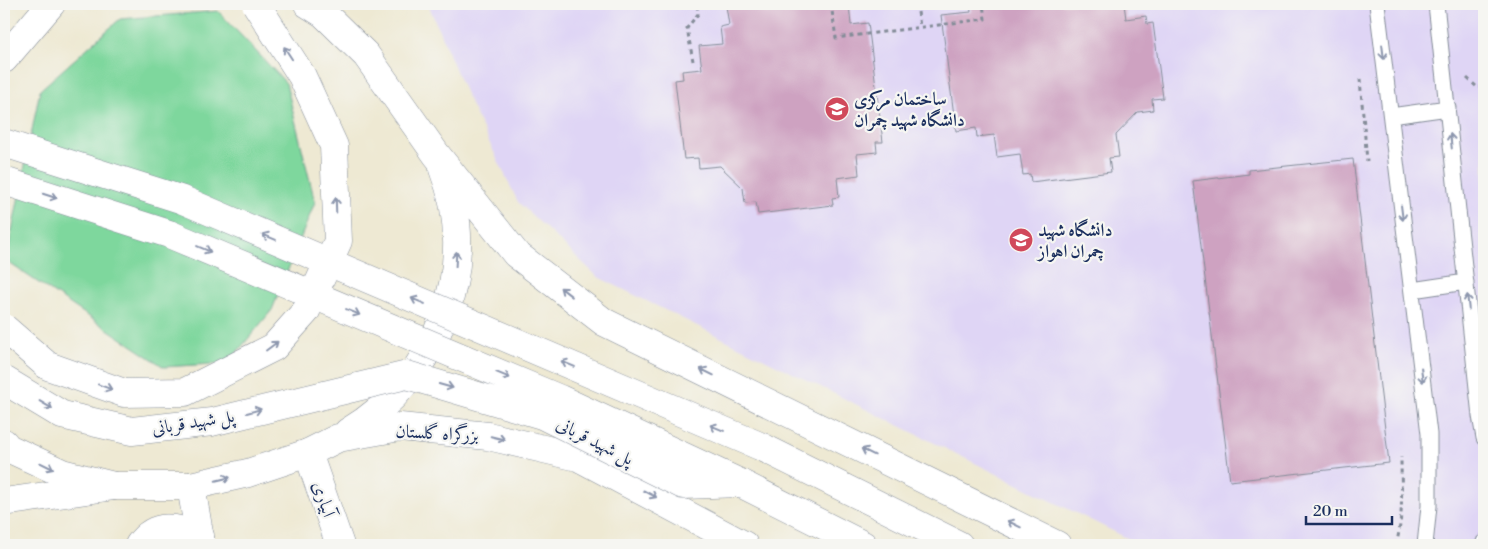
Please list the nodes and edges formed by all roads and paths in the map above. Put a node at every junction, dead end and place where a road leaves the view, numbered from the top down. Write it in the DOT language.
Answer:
graph roads {
  1 [pos="51,4"];
  2 [pos="256,4"];
  3 [pos="697,4"];
  4 [pos="831,4"];
  5 [pos="918,4"];
  6 [pos="983,4"];
  7 [pos="1377,4"];
  8 [pos="1436,4"];
  9 [pos="317,7"];
  10 [pos="920,27"];
  11 [pos="4,59"];
  12 [pos="692,61"];
  13 [pos="1360,80"];
  14 [pos="1448,108"];
  15 [pos="1391,116"];
  16 [pos="4,143"];
  17 [pos="436,154"];
  18 [pos="1367,161"];
  19 [pos="4,181"];
  20 [pos="1466,282"];
  21 [pos="1412,290"];
  22 [pos="4,328"];
  23 [pos="4,380"];
  24 [pos="338,438"];
  25 [pos="1484,438"];
  26 [pos="4,443"];
  27 [pos="308,453"];
  28 [pos="1400,457"];
  29 [pos="740,483"];
  30 [pos="114,486"];
  31 [pos="191,486"];
  32 [pos="4,502"];
  33 [pos="201,541"];
  34 [pos="737,544"];
  35 [pos="139,545"];
  36 [pos="340,545"];
  37 [pos="863,545"];
  38 [pos="959,545"];
  39 [pos="1057,545"];
  40 [pos="1396,545"];
  41 [pos="1425,545"];
  1 -- 11 [label="main road"];
  22 -- 2 [label="main road, پل شهید قربانی, one-way, bridge"];
  3 -- 12 [label="path"];
  4 -- 10 [label="path"];
  5 -- 10 [label="path"];
  6 -- 10 [label="path"];
  7 -- 15 [label="lane, one-way"];
  8 -- 14 [label="lane"];
  9 -- 17 [label="main road"];
  13 -- 18 [label="path"];
  14 -- 15 [label="lane"];
  20 -- 14 [label="lane, one-way"];
  15 -- 21 [label="lane, one-way"];
  38 -- 16 [label="main road, one-way, bridge"];
  24 -- 17 [label="main road, one-way"];
  39 -- 17 [label="main road, one-way"];
  19 -- 29 [label="main road, پل شهید قربانی, one-way, bridge"];
  20 -- 21 [label="lane"];
  25 -- 20 [label="lane, one-way"];
  21 -- 41 [label="lane, one-way"];
  23 -- 29 [label="main road, پل شهید قربانی, one-way, bridge"];
  24 -- 27 [label="main road, بزرگراه گلستان"];
  24 -- 34 [label="main road, بزرگراه گلستان, one-way"];
  26 -- 30 [label="main road, بزرگراه گلستان, one-way"];
  31 -- 27 [label="main road, بزرگراه گلستان, one-way"];
  27 -- 36 [label="main road, آبیاری"];
  28 -- 40 [label="path"];
  29 -- 37 [label="main road"];
  30 -- 31 [label="main road, بزرگراه گلستان"];
  30 -- 32 [label="main road"];
  31 -- 33 [label="main road"];
  33 -- 35 [label="main road"];
}
